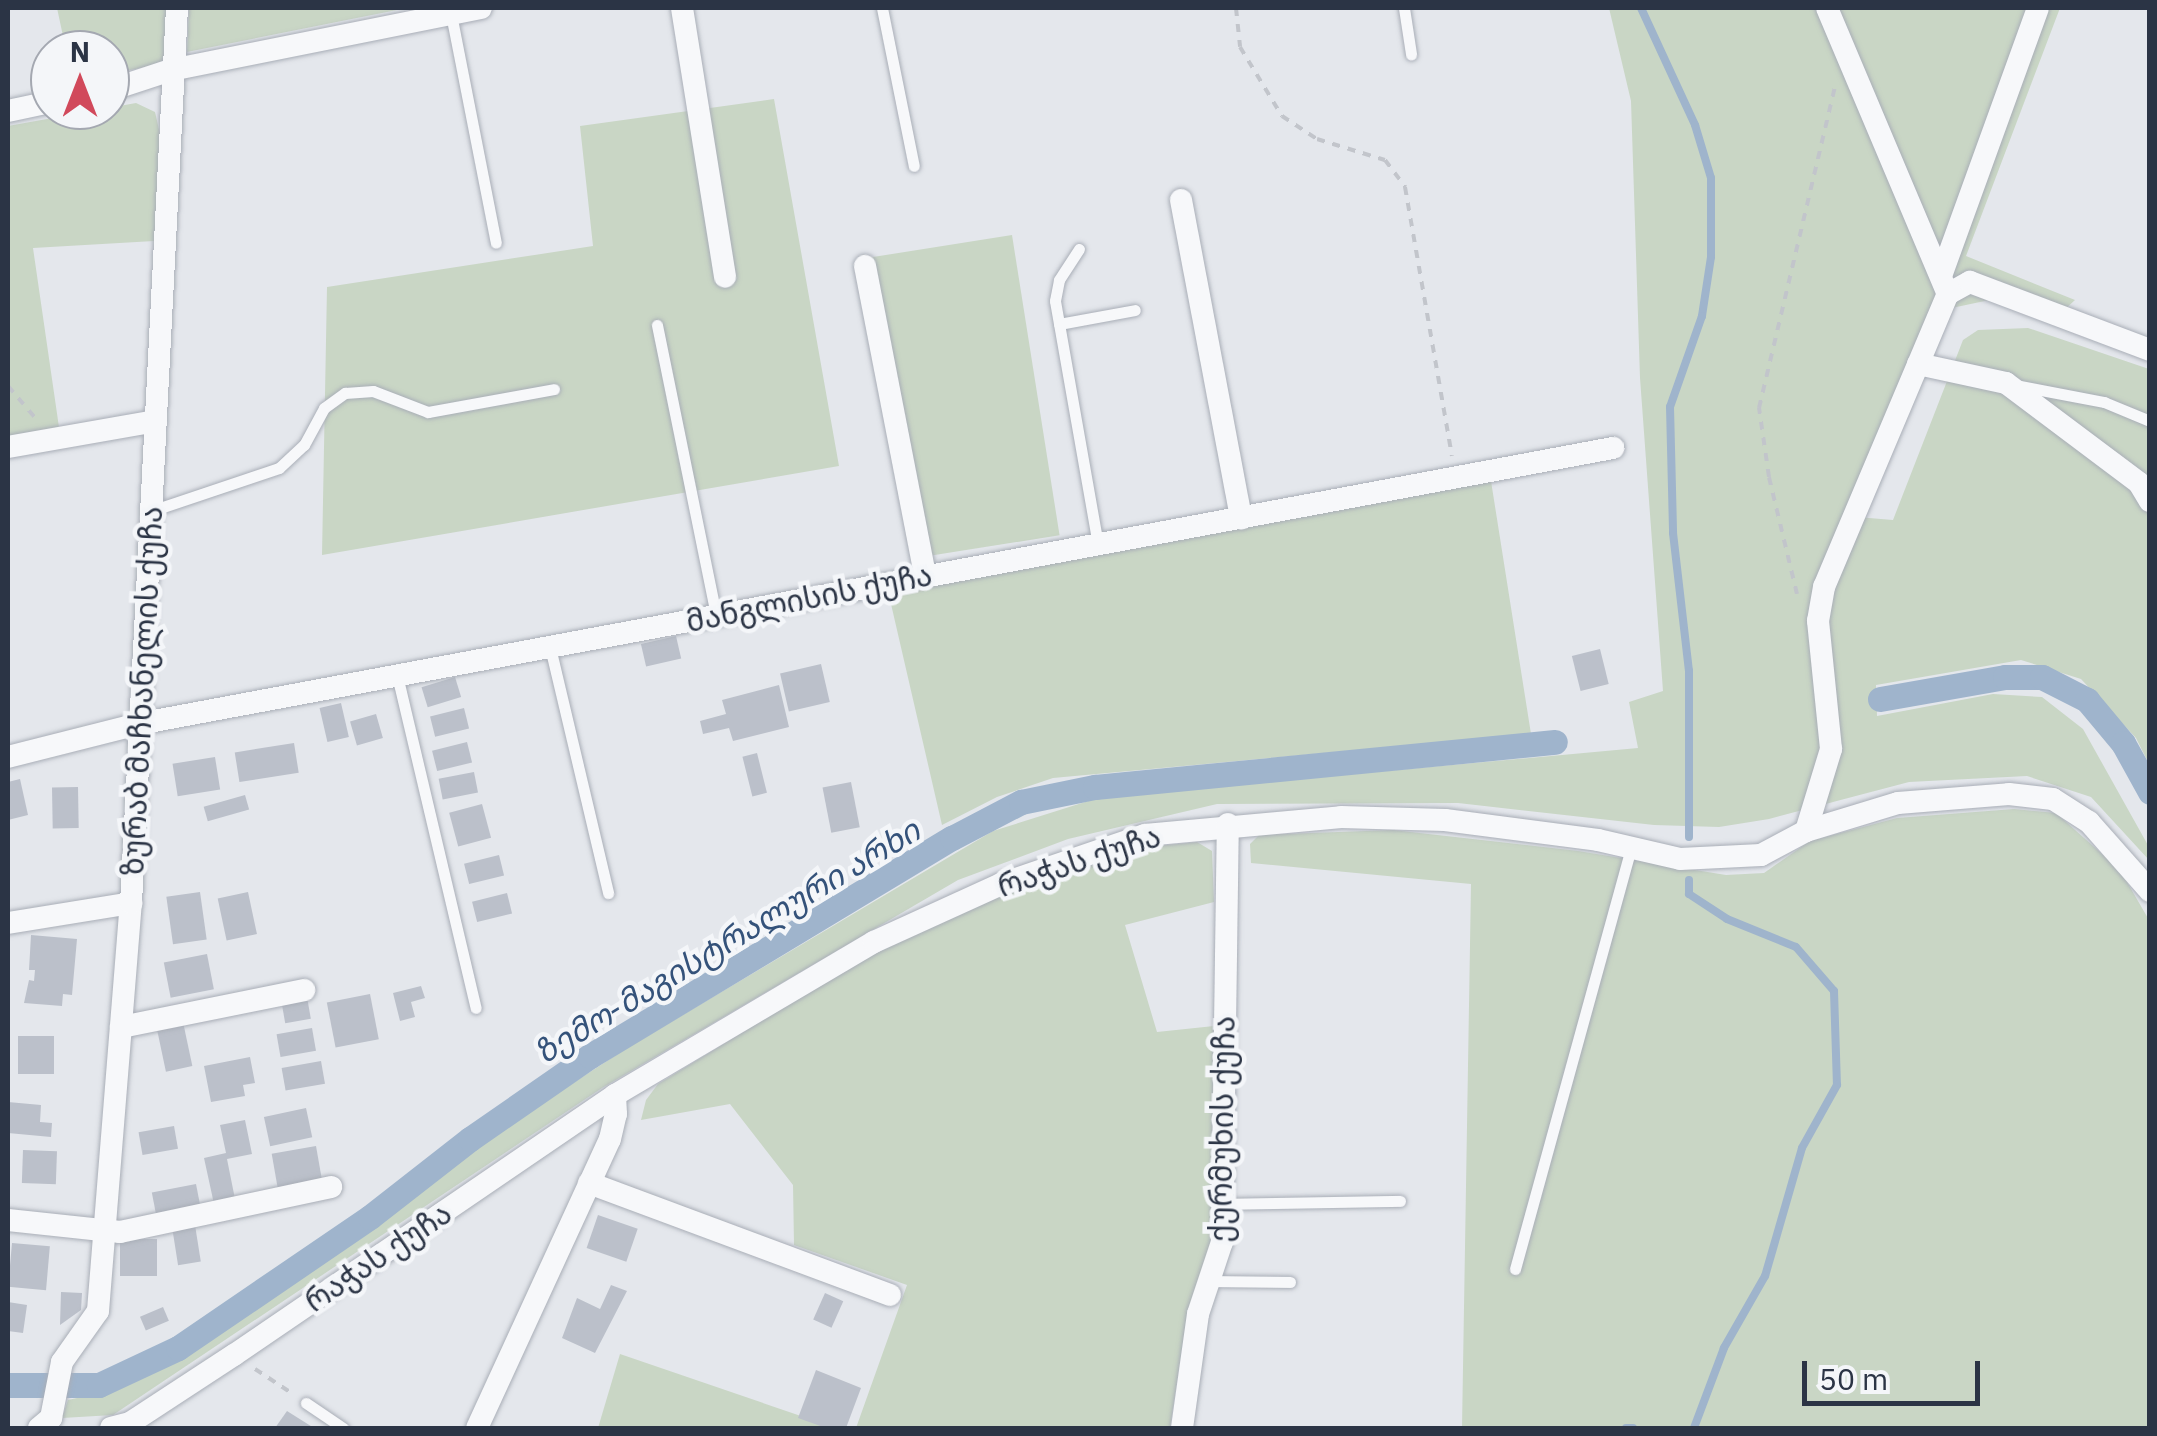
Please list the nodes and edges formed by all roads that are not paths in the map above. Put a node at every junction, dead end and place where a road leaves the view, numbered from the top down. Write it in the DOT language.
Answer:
graph roads {
  1 [pos="177,8"];
  2 [pos="481,8"];
  3 [pos="682,8"];
  4 [pos="882,8"];
  5 [pos="1404,8"];
  6 [pos="1826,8"];
  7 [pos="2038,8"];
  8 [pos="451,14"];
  9 [pos="1411,54"];
  10 [pos="171,70"];
  11 [pos="130,83"];
  12 [pos="914,166"];
  13 [pos="1181,200"];
  14 [pos="496,243"];
  15 [pos="1079,249"];
  16 [pos="866,266"];
  17 [pos="724,277"];
  18 [pos="1944,285"];
  19 [pos="1134,310"];
  20 [pos="657,324"];
  21 [pos="1059,324"];
  22 [pos="2150,350"];
  23 [pos="1918,364"];
  24 [pos="2006,383"];
  25 [pos="554,389"];
  26 [pos="156,420"];
  27 [pos="2150,421"];
  28 [pos="8,447"];
  29 [pos="1613,448"];
  30 [pos="2150,502"];
  31 [pos="151,512"];
  32 [pos="1240,518"];
  33 [pos="1098,544"];
  34 [pos="925,576"];
  35 [pos="716,616"];
  36 [pos="550,646"];
  37 [pos="397,675"];
  38 [pos="138,724"];
  39 [pos="8,756"];
  40 [pos="1228,824"];
  41 [pos="1806,832"];
  42 [pos="1630,848"];
  43 [pos="2150,891"];
  44 [pos="608,892"];
  45 [pos="132,903"];
  46 [pos="8,923"];
  47 [pos="304,990"];
  48 [pos="476,1008"];
  49 [pos="121,1027"];
  50 [pos="614,1095"];
  51 [pos="589,1183"];
  52 [pos="331,1188"];
  53 [pos="1400,1201"];
  54 [pos="1222,1204"];
  55 [pos="8,1220"];
  56 [pos="105,1230"];
  57 [pos="1515,1269"];
  58 [pos="1211,1282"];
  59 [pos="1290,1282"];
  60 [pos="890,1295"];
  61 [pos="306,1403"];
  62 [pos="45,1423"];
  63 [pos="111,1428"];
  64 [pos="344,1428"];
  65 [pos="477,1428"];
  66 [pos="1182,1428"];
  1 -- 10 [label="street, ზურაბ მაჩხანელის ქუჩა"];
  2 -- 8 [label="street"];
  3 -- 17 [label="street"];
  4 -- 12 [label="lane"];
  5 -- 9 [label="lane"];
  6 -- 18 [label="street"];
  7 -- 18 [label="street"];
  8 -- 10 [label="street"];
  8 -- 14 [label="lane"];
  10 -- 11 [label="street"];
  10 -- 26 [label="street, ზურაბ მაჩხანელის ქუჩა"];
  13 -- 32 [label="street"];
  15 -- 21 [label="lane"];
  16 -- 34 [label="street"];
  18 -- 22 [label="street"];
  18 -- 23 [label="street"];
  19 -- 21 [label="lane"];
  20 -- 35 [label="lane"];
  21 -- 33 [label="lane"];
  23 -- 24 [label="street"];
  23 -- 41 [label="street"];
  24 -- 27 [label="lane"];
  24 -- 30 [label="street"];
  25 -- 31 [label="lane"];
  26 -- 28 [label="street"];
  26 -- 31 [label="street, ზურაბ მაჩხანელის ქუჩა"];
  29 -- 32 [label="street, მანგლისის ქუჩა"];
  31 -- 38 [label="street, ზურაბ მაჩხანელის ქუჩა"];
  32 -- 33 [label="street, მანგლისის ქუჩა"];
  33 -- 34 [label="street, მანგლისის ქუჩა"];
  34 -- 35 [label="street, მანგლისის ქუჩა"];
  35 -- 36 [label="street, მანგლისის ქუჩა"];
  36 -- 37 [label="street, მანგლისის ქუჩა"];
  36 -- 44 [label="lane"];
  37 -- 38 [label="street, მანგლისის ქუჩა"];
  37 -- 48 [label="lane"];
  38 -- 39 [label="street, მანგლისის ქუჩა"];
  38 -- 45 [label="street, ზურაბ მაჩხანელის ქუჩა"];
  40 -- 42 [label="street, რაჭას ქუჩა"];
  40 -- 50 [label="street, რაჭას ქუჩა"];
  40 -- 54 [label="street, ქურმუხის ქუჩა"];
  41 -- 42 [label="street, რაჭას ქუჩა"];
  41 -- 43 [label="street, რაჭას ქუჩა"];
  42 -- 57 [label="lane"];
  45 -- 46 [label="street"];
  45 -- 49 [label="street, ზურაბ მაჩხანელის ქუჩა"];
  47 -- 49 [label="street"];
  49 -- 56 [label="street, ზურაბ მაჩხანელის ქუჩა"];
  50 -- 51 [label="street"];
  50 -- 63 [label="street, რაჭას ქუჩა"];
  51 -- 60 [label="street"];
  51 -- 65 [label="street"];
  52 -- 56 [label="street"];
  53 -- 54 [label="lane"];
  54 -- 58 [label="street, ქურმუხის ქუჩა"];
  55 -- 56 [label="street"];
  56 -- 62 [label="street, ზურაბ მაჩხანელის ქუჩა"];
  58 -- 59 [label="lane"];
  58 -- 66 [label="street, ქურმუხის ქუჩა"];
  61 -- 64 [label="lane"];
}
